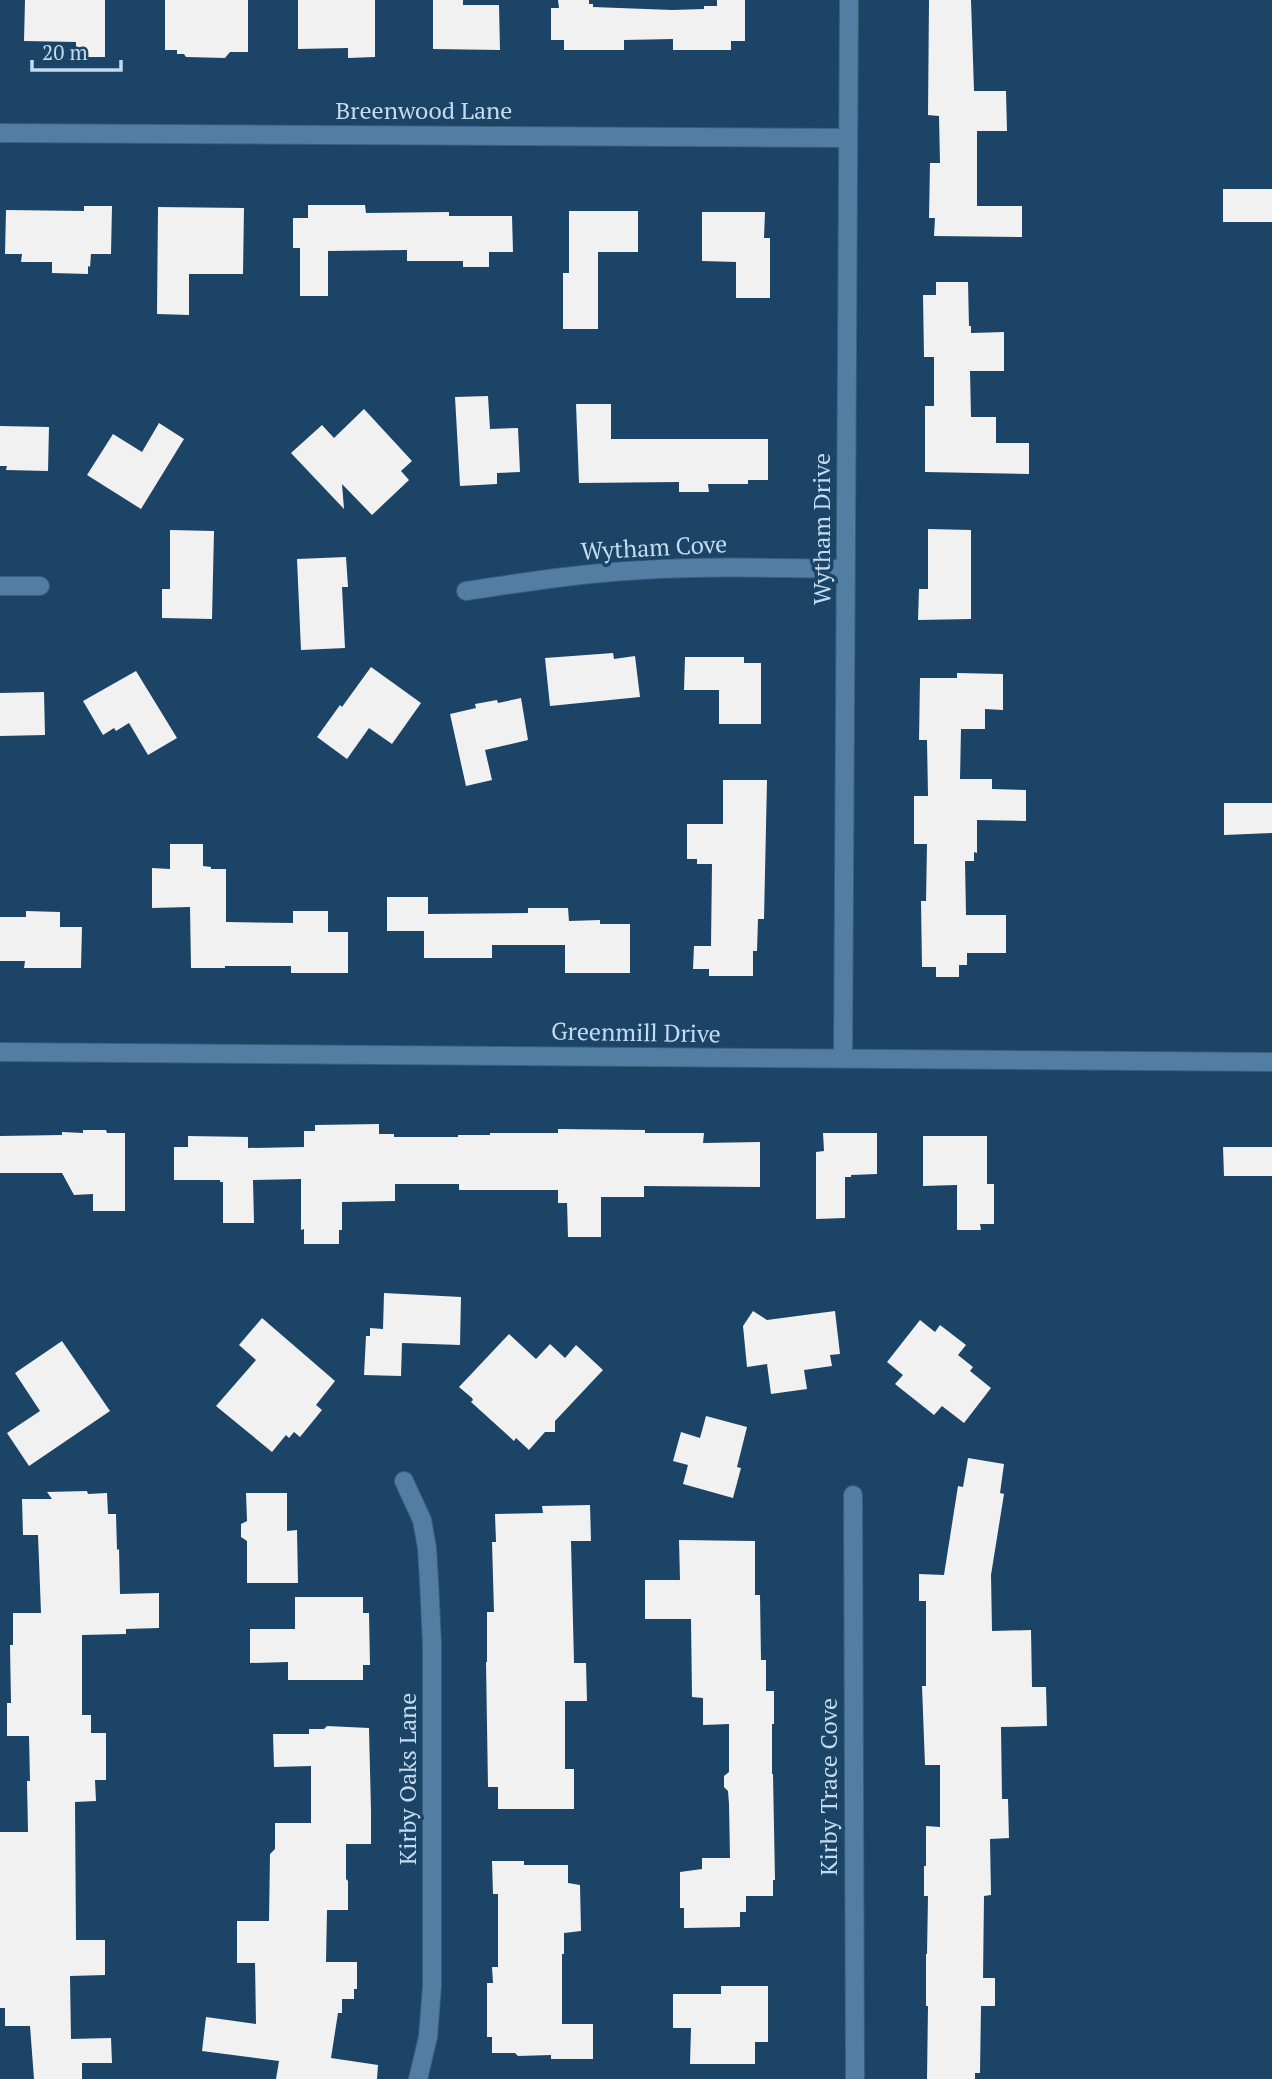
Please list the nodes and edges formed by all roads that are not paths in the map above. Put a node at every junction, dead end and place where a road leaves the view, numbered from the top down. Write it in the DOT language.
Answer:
graph roads {
  1 [pos="849,0"];
  2 [pos="0,133"];
  3 [pos="848,138"];
  4 [pos="846,569"];
  5 [pos="0,586"];
  6 [pos="40,586"];
  7 [pos="466,591"];
  8 [pos="0,1052"];
  9 [pos="842,1059"];
  10 [pos="1272,1062"];
  11 [pos="404,1481"];
  12 [pos="853,1495"];
  13 [pos="418,2079"];
  14 [pos="855,2079"];
  1 -- 3 [label="street, Wytham Drive"];
  2 -- 3 [label="street, Breenwood Lane"];
  3 -- 4 [label="street, Wytham Drive"];
  4 -- 7 [label="street, Wytham Cove"];
  4 -- 9 [label="street, Wytham Drive"];
  5 -- 6 [label="street"];
  8 -- 9 [label="street, Greenmill Drive"];
  9 -- 10 [label="street, Greenmill Drive"];
  11 -- 13 [label="street, Kirby Oaks Lane"];
  12 -- 14 [label="street, Kirby Trace Cove"];
}
